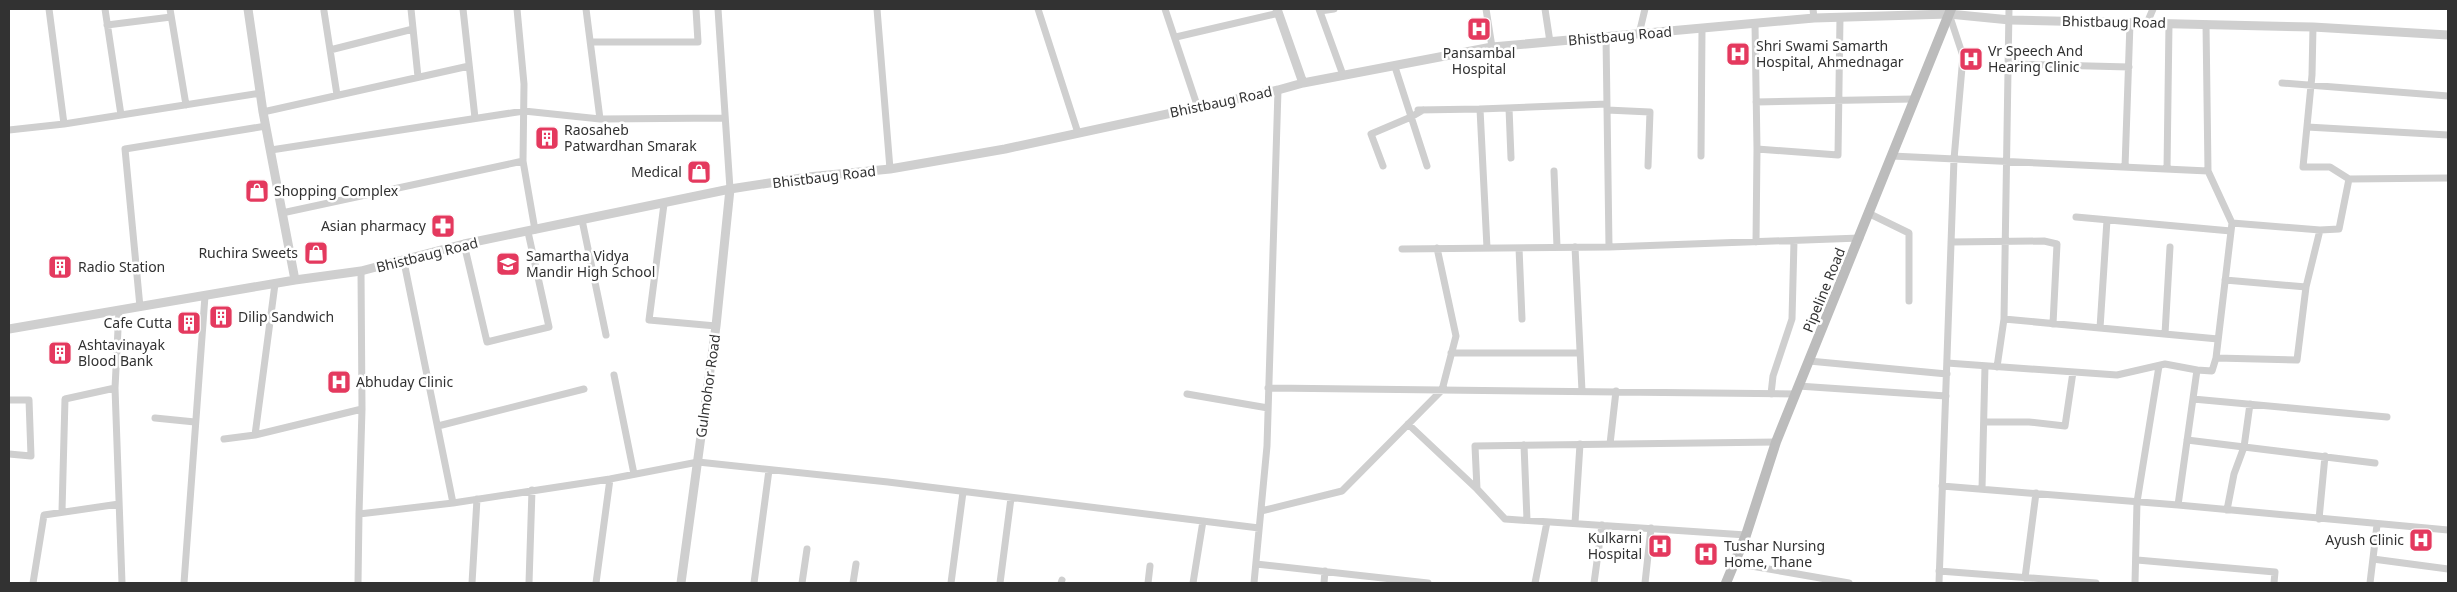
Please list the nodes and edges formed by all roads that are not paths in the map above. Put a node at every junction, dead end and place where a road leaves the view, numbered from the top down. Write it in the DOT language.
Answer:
graph roads {
  1 [pos="49,9"];
  2 [pos="105,9"];
  3 [pos="170,9"];
  4 [pos="248,9"];
  5 [pos="411,9"];
  6 [pos="463,9"];
  7 [pos="517,9"];
  8 [pos="586,9"];
  9 [pos="696,9"];
  10 [pos="718,9"];
  11 [pos="877,9"];
  12 [pos="1038,9"];
  13 [pos="1165,9"];
  14 [pos="1334,9"];
  15 [pos="1486,9"];
  16 [pos="1545,9"];
  17 [pos="1645,9"];
  18 [pos="2009,9"];
  19 [pos="2153,9"];
  20 [pos="1320,10"];
  21 [pos="324,11"];
  22 [pos="1278,11"];
  23 [pos="1950,11"];
  24 [pos="1859,13"];
  25 [pos="1813,14"];
  26 [pos="171,17"];
  27 [pos="1840,17"];
  28 [pos="2010,20"];
  29 [pos="2130,23"];
  30 [pos="2148,23"];
  31 [pos="1756,24"];
  32 [pos="2169,24"];
  33 [pos="2206,24"];
  34 [pos="107,26"];
  35 [pos="2313,27"];
  36 [pos="413,29"];
  37 [pos="1702,29"];
  38 [pos="1639,34"];
  39 [pos="2448,35"];
  40 [pos="1176,37"];
  41 [pos="1606,38"];
  42 [pos="590,42"];
  43 [pos="1550,42"];
  44 [pos="1492,47"];
  45 [pos="330,50"];
  46 [pos="2009,64"];
  47 [pos="469,66"];
  48 [pos="1395,66"];
  49 [pos="2129,67"];
  50 [pos="1343,75"];
  51 [pos="418,77"];
  52 [pos="1303,83"];
  53 [pos="2282,83"];
  54 [pos="2311,86"];
  55 [pos="1278,90"];
  56 [pos="260,93"];
  57 [pos="337,95"];
  58 [pos="2448,96"];
  59 [pos="1839,100"];
  60 [pos="1913,100"];
  61 [pos="1756,102"];
  62 [pos="186,105"];
  63 [pos="1607,107"];
  64 [pos="1198,108"];
  65 [pos="1509,108"];
  66 [pos="1480,109"];
  67 [pos="524,111"];
  68 [pos="263,112"];
  69 [pos="1410,114"];
  70 [pos="121,115"];
  71 [pos="475,118"];
  72 [pos="725,118"];
  73 [pos="600,119"];
  74 [pos="64,124"];
  75 [pos="266,126"];
  76 [pos="2307,127"];
  77 [pos="9,130"];
  78 [pos="1078,132"];
  79 [pos="2448,134"];
  80 [pos="270,150"];
  81 [pos="1757,150"];
  82 [pos="1701,156"];
  83 [pos="1892,156"];
  84 [pos="1510,158"];
  85 [pos="1954,159"];
  86 [pos="523,162"];
  87 [pos="2008,162"];
  88 [pos="1383,166"];
  89 [pos="1427,166"];
  90 [pos="1648,166"];
  91 [pos="2125,167"];
  92 [pos="890,169"];
  93 [pos="2166,169"];
  94 [pos="1554,170"];
  95 [pos="2208,171"];
  96 [pos="2349,178"];
  97 [pos="2448,178"];
  98 [pos="730,189"];
  99 [pos="664,204"];
  100 [pos="282,213"];
  101 [pos="1870,214"];
  102 [pos="2076,217"];
  103 [pos="582,220"];
  104 [pos="2107,220"];
  105 [pos="2232,223"];
  106 [pos="2320,230"];
  107 [pos="531,231"];
  108 [pos="2231,231"];
  109 [pos="1860,238"];
  110 [pos="2006,240"];
  111 [pos="1794,241"];
  112 [pos="1756,242"];
  113 [pos="1951,242"];
  114 [pos="464,244"];
  115 [pos="1557,247"];
  116 [pos="1576,247"];
  117 [pos="1609,247"];
  118 [pos="2170,247"];
  119 [pos="1437,248"];
  120 [pos="1487,248"];
  121 [pos="1519,248"];
  122 [pos="1402,249"];
  123 [pos="404,262"];
  124 [pos="361,271"];
  125 [pos="295,280"];
  126 [pos="2225,280"];
  127 [pos="275,284"];
  128 [pos="2306,287"];
  129 [pos="205,296"];
  130 [pos="1909,301"];
  131 [pos="140,306"];
  132 [pos="119,310"];
  133 [pos="1522,319"];
  134 [pos="2004,319"];
  135 [pos="2052,324"];
  136 [pos="716,326"];
  137 [pos="9,328"];
  138 [pos="2100,328"];
  139 [pos="2165,334"];
  140 [pos="606,335"];
  141 [pos="2218,339"];
  142 [pos="1452,353"];
  143 [pos="1580,353"];
  144 [pos="2216,358"];
  145 [pos="1809,361"];
  146 [pos="1947,363"];
  147 [pos="1985,366"];
  148 [pos="2159,366"];
  149 [pos="1997,367"];
  150 [pos="2197,370"];
  151 [pos="2073,372"];
  152 [pos="1946,374"];
  153 [pos="614,375"];
  154 [pos="115,388"];
  155 [pos="1268,388"];
  156 [pos="584,389"];
  157 [pos="1442,390"];
  158 [pos="1797,390"];
  159 [pos="1582,391"];
  160 [pos="1616,391"];
  161 [pos="1187,394"];
  162 [pos="1771,394"];
  163 [pos="1946,396"];
  164 [pos="2193,399"];
  165 [pos="9,400"];
  166 [pos="2250,404"];
  167 [pos="1268,408"];
  168 [pos="362,409"];
  169 [pos="2386,417"];
  170 [pos="155,418"];
  171 [pos="195,422"];
  172 [pos="1984,422"];
  173 [pos="1408,424"];
  174 [pos="438,426"];
  175 [pos="255,435"];
  176 [pos="224,439"];
  177 [pos="2187,440"];
  178 [pos="1776,442"];
  179 [pos="1580,444"];
  180 [pos="1610,444"];
  181 [pos="1524,445"];
  182 [pos="2244,446"];
  183 [pos="9,454"];
  184 [pos="2325,456"];
  185 [pos="698,462"];
  186 [pos="2375,463"];
  187 [pos="769,470"];
  188 [pos="634,474"];
  189 [pos="610,479"];
  190 [pos="1942,486"];
  191 [pos="1477,489"];
  192 [pos="1982,489"];
  193 [pos="532,490"];
  194 [pos="963,492"];
  195 [pos="2036,493"];
  196 [pos="1011,498"];
  197 [pos="477,499"];
  198 [pos="2137,502"];
  199 [pos="453,503"];
  200 [pos="119,504"];
  201 [pos="2178,505"];
  202 [pos="2227,510"];
  203 [pos="62,511"];
  204 [pos="1261,511"];
  205 [pos="359,514"];
  206 [pos="2319,519"];
  207 [pos="1527,520"];
  208 [pos="1203,521"];
  209 [pos="1547,522"];
  210 [pos="1575,523"];
  211 [pos="1602,525"];
  212 [pos="2376,525"];
  213 [pos="1259,528"];
  214 [pos="1652,528"];
  215 [pos="2448,530"];
  216 [pos="1746,534"];
  217 [pos="807,549"];
  218 [pos="2372,559"];
  219 [pos="2137,560"];
  220 [pos="856,564"];
  221 [pos="1256,564"];
  222 [pos="1734,564"];
  223 [pos="1150,566"];
  224 [pos="2448,568"];
  225 [pos="1939,571"];
  226 [pos="1325,572"];
  227 [pos="2025,578"];
  228 [pos="1376,580"];
  229 [pos="1810,580"];
  230 [pos="33,583"];
  231 [pos="122,583"];
  232 [pos="184,583"];
  233 [pos="358,583"];
  234 [pos="472,583"];
  235 [pos="529,583"];
  236 [pos="596,583"];
  237 [pos="681,583"];
  238 [pos="754,583"];
  239 [pos="802,583"];
  240 [pos="853,583"];
  241 [pos="951,583"];
  242 [pos="1000,583"];
  243 [pos="1148,583"];
  244 [pos="1193,583"];
  245 [pos="1254,583"];
  246 [pos="1324,583"];
  247 [pos="1423,583"];
  248 [pos="1428,583"];
  249 [pos="1535,583"];
  250 [pos="1594,583"];
  251 [pos="1645,583"];
  252 [pos="1726,583"];
  253 [pos="1849,583"];
  254 [pos="1939,583"];
  255 [pos="2096,583"];
  256 [pos="2135,583"];
  257 [pos="2274,583"];
  258 [pos="2370,583"];
  1 -- 74 [label="street"];
  2 -- 34 [label="street"];
  3 -- 26 [label="street"];
  4 -- 56 [label="street"];
  5 -- 36 [label="street"];
  6 -- 47 [label="street"];
  7 -- 67 [label="street"];
  8 -- 42 [label="street"];
  9 -- 42 [label="street"];
  10 -- 72 [label="street"];
  11 -- 92 [label="street"];
  12 -- 78 [label="street"];
  13 -- 40 [label="street"];
  14 -- 20 [label="street"];
  15 -- 44 [label="street"];
  16 -- 43 [label="street"];
  17 -- 38 [label="street"];
  18 -- 28 [label="street"];
  19 -- 30 [label="street"];
  20 -- 50 [label="street"];
  21 -- 45 [label="street"];
  22 -- 40 [label="street"];
  22 -- 52 [label="street"];
  23 -- 24 [label="street, Bhistbaug Road"];
  23 -- 28 [label="street, Bhistbaug Road"];
  23 -- 60 [label="main road, Pipeline Road"];
  23 -- 85 [label="street"];
  24 -- 27 [label="street, Bhistbaug Road"];
  25 -- 27 [label="street, Bhistbaug Road"];
  25 -- 31 [label="street, Bhistbaug Road"];
  26 -- 34 [label="street"];
  26 -- 62 [label="street"];
  27 -- 59 [label="street"];
  28 -- 29 [label="street, Bhistbaug Road"];
  28 -- 46 [label="street"];
  29 -- 30 [label="street, Bhistbaug Road"];
  29 -- 49 [label="street"];
  30 -- 32 [label="street, Bhistbaug Road"];
  31 -- 37 [label="street, Bhistbaug Road"];
  31 -- 61 [label="street"];
  32 -- 33 [label="street, Bhistbaug Road"];
  32 -- 93 [label="street"];
  33 -- 35 [label="street, Bhistbaug Road"];
  33 -- 95 [label="street"];
  34 -- 70 [label="street"];
  35 -- 39 [label="street, Bhistbaug Road"];
  35 -- 54 [label="street"];
  36 -- 45 [label="street"];
  36 -- 51 [label="street"];
  37 -- 38 [label="street, Bhistbaug Road"];
  37 -- 82 [label="street"];
  38 -- 41 [label="street, Bhistbaug Road"];
  40 -- 64 [label="street"];
  41 -- 43 [label="street, Bhistbaug Road"];
  41 -- 63 [label="street"];
  42 -- 73 [label="street"];
  43 -- 44 [label="street, Bhistbaug Road"];
  44 -- 48 [label="street, Bhistbaug Road"];
  45 -- 57 [label="street"];
  46 -- 49 [label="street"];
  46 -- 87 [label="street"];
  47 -- 51 [label="street"];
  47 -- 71 [label="street"];
  48 -- 50 [label="street, Bhistbaug Road"];
  48 -- 69 [label="street"];
  49 -- 91 [label="street"];
  50 -- 52 [label="street, Bhistbaug Road"];
  51 -- 57 [label="street"];
  52 -- 55 [label="street, Bhistbaug Road"];
  53 -- 54 [label="street"];
  54 -- 58 [label="street"];
  54 -- 76 [label="street"];
  55 -- 64 [label="street, Bhistbaug Road"];
  55 -- 155 [label="street"];
  56 -- 62 [label="street"];
  56 -- 68 [label="street"];
  57 -- 68 [label="street"];
  59 -- 60 [label="street"];
  59 -- 61 [label="street"];
  59 -- 81 [label="street"];
  60 -- 83 [label="main road, Pipeline Road"];
  61 -- 81 [label="street"];
  62 -- 70 [label="street"];
  63 -- 65 [label="street"];
  63 -- 90 [label="street"];
  63 -- 117 [label="street"];
  64 -- 78 [label="street, Bhistbaug Road"];
  65 -- 66 [label="street"];
  65 -- 84 [label="street"];
  66 -- 69 [label="street"];
  66 -- 120 [label="street"];
  67 -- 71 [label="street"];
  67 -- 73 [label="street"];
  67 -- 86 [label="street"];
  68 -- 75 [label="street"];
  69 -- 88 [label="street"];
  69 -- 89 [label="street"];
  70 -- 74 [label="street"];
  71 -- 80 [label="street"];
  72 -- 73 [label="street"];
  72 -- 98 [label="street"];
  74 -- 77 [label="street"];
  75 -- 80 [label="street"];
  75 -- 131 [label="street"];
  76 -- 79 [label="street"];
  76 -- 96 [label="street"];
  78 -- 92 [label="street, Bhistbaug Road"];
  80 -- 100 [label="street"];
  81 -- 112 [label="street"];
  83 -- 85 [label="street"];
  83 -- 101 [label="main road, Pipeline Road"];
  85 -- 87 [label="street"];
  85 -- 113 [label="street"];
  86 -- 100 [label="street"];
  86 -- 107 [label="street"];
  87 -- 91 [label="street"];
  87 -- 110 [label="street"];
  91 -- 93 [label="street"];
  92 -- 98 [label="street, Bhistbaug Road"];
  93 -- 95 [label="street"];
  94 -- 115 [label="street"];
  95 -- 105 [label="street"];
  96 -- 97 [label="street"];
  96 -- 106 [label="street"];
  98 -- 99 [label="street, Bhistbaug Road"];
  98 -- 136 [label="street, Gulmohor Road"];
  99 -- 103 [label="street, Bhistbaug Road"];
  99 -- 136 [label="street"];
  100 -- 125 [label="street"];
  101 -- 109 [label="main road, Pipeline Road"];
  101 -- 130 [label="street"];
  102 -- 104 [label="street"];
  103 -- 107 [label="street, Bhistbaug Road"];
  103 -- 140 [label="street"];
  104 -- 108 [label="street"];
  104 -- 138 [label="street"];
  105 -- 106 [label="street"];
  105 -- 108 [label="street"];
  106 -- 128 [label="street"];
  107 -- 114 [label="street, Bhistbaug Road"];
  107 -- 114 [label="street"];
  108 -- 126 [label="street"];
  109 -- 111 [label="street"];
  109 -- 145 [label="main road, Pipeline Road"];
  110 -- 113 [label="street"];
  110 -- 134 [label="street"];
  110 -- 135 [label="street"];
  111 -- 112 [label="street"];
  111 -- 162 [label="street"];
  112 -- 117 [label="street"];
  113 -- 146 [label="street"];
  114 -- 123 [label="street, Bhistbaug Road"];
  115 -- 116 [label="street"];
  115 -- 121 [label="street"];
  116 -- 117 [label="street"];
  116 -- 143 [label="street"];
  118 -- 139 [label="street"];
  119 -- 120 [label="street"];
  119 -- 122 [label="street"];
  119 -- 142 [label="street"];
  120 -- 121 [label="street"];
  121 -- 133 [label="street"];
  123 -- 124 [label="street, Bhistbaug Road"];
  123 -- 174 [label="street"];
  124 -- 125 [label="street, Bhistbaug Road"];
  124 -- 168 [label="street"];
  125 -- 127 [label="street, Bhistbaug Road"];
  126 -- 128 [label="street"];
  126 -- 141 [label="street"];
  127 -- 129 [label="street, Bhistbaug Road"];
  127 -- 175 [label="street"];
  128 -- 144 [label="street"];
  129 -- 131 [label="street, Bhistbaug Road"];
  129 -- 171 [label="street"];
  131 -- 132 [label="street, Bhistbaug Road"];
  132 -- 137 [label="street, Bhistbaug Road"];
  132 -- 154 [label="street"];
  134 -- 135 [label="street"];
  134 -- 149 [label="street"];
  135 -- 138 [label="street"];
  136 -- 185 [label="street, Gulmohor Road"];
  138 -- 139 [label="street"];
  139 -- 141 [label="street"];
  141 -- 144 [label="street"];
  142 -- 143 [label="street"];
  142 -- 157 [label="street"];
  143 -- 159 [label="street"];
  144 -- 150 [label="street"];
  145 -- 152 [label="street"];
  145 -- 158 [label="main road, Pipeline Road"];
  146 -- 147 [label="street"];
  146 -- 152 [label="street"];
  147 -- 149 [label="street"];
  147 -- 172 [label="street"];
  148 -- 150 [label="street"];
  148 -- 151 [label="street"];
  148 -- 198 [label="street"];
  149 -- 151 [label="street"];
  150 -- 164 [label="street"];
  151 -- 172 [label="street"];
  152 -- 163 [label="street"];
  153 -- 188 [label="street"];
  154 -- 200 [label="street"];
  154 -- 203 [label="street"];
  155 -- 157 [label="street"];
  155 -- 167 [label="street"];
  156 -- 174 [label="street"];
  157 -- 159 [label="street"];
  157 -- 173 [label="street"];
  158 -- 162 [label="street"];
  158 -- 163 [label="street"];
  158 -- 178 [label="main road, Pipeline Road"];
  159 -- 160 [label="street"];
  160 -- 162 [label="street"];
  160 -- 180 [label="street"];
  161 -- 167 [label="street"];
  163 -- 190 [label="street"];
  164 -- 166 [label="street"];
  164 -- 177 [label="street"];
  165 -- 183 [label="street"];
  166 -- 169 [label="street"];
  166 -- 182 [label="street"];
  167 -- 204 [label="street"];
  168 -- 175 [label="street"];
  168 -- 205 [label="street"];
  170 -- 171 [label="street"];
  171 -- 232 [label="street"];
  172 -- 192 [label="street"];
  173 -- 191 [label="street"];
  173 -- 204 [label="street"];
  174 -- 199 [label="street"];
  175 -- 176 [label="street"];
  177 -- 182 [label="street"];
  177 -- 201 [label="street"];
  178 -- 180 [label="street"];
  178 -- 216 [label="main road, Pipeline Road"];
  179 -- 180 [label="street"];
  179 -- 181 [label="street"];
  179 -- 210 [label="street"];
  181 -- 191 [label="street"];
  181 -- 207 [label="street"];
  182 -- 184 [label="street"];
  182 -- 202 [label="street"];
  184 -- 186 [label="street"];
  184 -- 206 [label="street"];
  185 -- 187 [label="street"];
  185 -- 188 [label="street"];
  185 -- 237 [label="street, Gulmohor Road"];
  187 -- 194 [label="street"];
  187 -- 238 [label="street"];
  188 -- 189 [label="street"];
  189 -- 193 [label="street"];
  189 -- 236 [label="street"];
  190 -- 192 [label="street"];
  190 -- 225 [label="street"];
  191 -- 207 [label="street"];
  192 -- 195 [label="street"];
  193 -- 197 [label="street"];
  193 -- 235 [label="street"];
  194 -- 196 [label="street"];
  194 -- 241 [label="street"];
  195 -- 198 [label="street"];
  195 -- 227 [label="street"];
  196 -- 208 [label="street"];
  196 -- 242 [label="street"];
  197 -- 199 [label="street"];
  197 -- 234 [label="street"];
  198 -- 201 [label="street"];
  198 -- 219 [label="street"];
  199 -- 205 [label="street"];
  200 -- 203 [label="street"];
  200 -- 231 [label="street"];
  201 -- 202 [label="street"];
  202 -- 206 [label="street"];
  203 -- 230 [label="street"];
  204 -- 213 [label="street"];
  205 -- 233 [label="street"];
  206 -- 212 [label="street"];
  207 -- 209 [label="street"];
  208 -- 213 [label="street"];
  208 -- 244 [label="street"];
  209 -- 210 [label="street"];
  209 -- 249 [label="street"];
  210 -- 211 [label="street"];
  211 -- 214 [label="street"];
  211 -- 250 [label="street"];
  212 -- 215 [label="street"];
  212 -- 218 [label="street"];
  213 -- 221 [label="street"];
  214 -- 216 [label="street"];
  214 -- 251 [label="street"];
  216 -- 222 [label="main road, Pipeline Road"];
  217 -- 239 [label="street"];
  218 -- 224 [label="street"];
  218 -- 258 [label="street"];
  219 -- 256 [label="street"];
  219 -- 257 [label="street"];
  220 -- 240 [label="street"];
  221 -- 226 [label="street"];
  221 -- 245 [label="street"];
  222 -- 229 [label="street"];
  222 -- 252 [label="main road, Pipeline Road"];
  223 -- 243 [label="street"];
  225 -- 227 [label="street"];
  225 -- 254 [label="street"];
  226 -- 228 [label="street"];
  226 -- 246 [label="street"];
  227 -- 255 [label="street"];
  228 -- 247 [label="street"];
  229 -- 253 [label="street"];
  247 -- 248 [label="street"];
}
